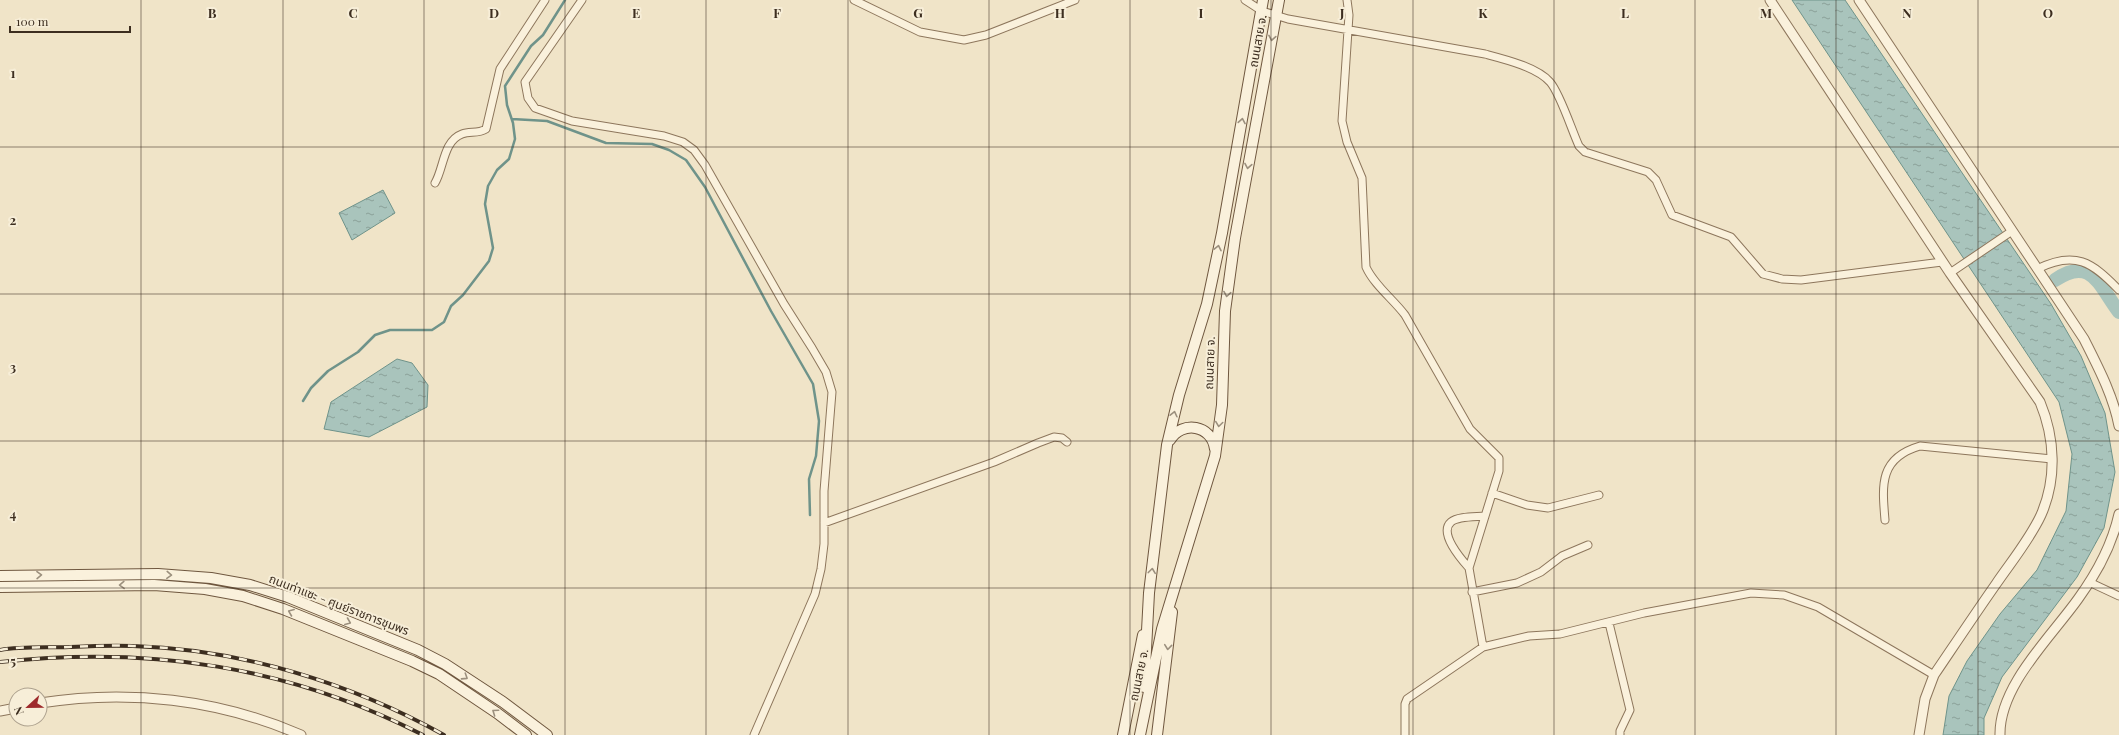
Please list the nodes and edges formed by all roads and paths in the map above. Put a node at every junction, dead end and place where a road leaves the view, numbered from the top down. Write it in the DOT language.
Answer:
graph roads {
  1 [pos="545,0"];
  2 [pos="582,0"];
  3 [pos="855,0"];
  4 [pos="1075,0"];
  5 [pos="1245,0"];
  6 [pos="1263,0"];
  7 [pos="1279,0"];
  8 [pos="1348,0"];
  9 [pos="1770,0"];
  10 [pos="1859,0"];
  11 [pos="1262,11"];
  12 [pos="1276,15"];
  13 [pos="1348,30"];
  14 [pos="435,183"];
  15 [pos="2012,231"];
  16 [pos="1942,262"];
  17 [pos="2037,269"];
  18 [pos="1950,273"];
  19 [pos="2119,290"];
  20 [pos="2119,426"];
  21 [pos="1067,442"];
  22 [pos="1167,445"];
  23 [pos="1215,456"];
  24 [pos="2052,459"];
  25 [pos="1492,493"];
  26 [pos="1599,495"];
  27 [pos="2119,514"];
  28 [pos="1485,516"];
  29 [pos="1885,520"];
  30 [pos="824,523"];
  31 [pos="1588,545"];
  32 [pos="1469,568"];
  33 [pos="0,576"];
  34 [pos="2089,582"];
  35 [pos="0,587"];
  36 [pos="1472,592"];
  37 [pos="1150,593"];
  38 [pos="1173,594"];
  39 [pos="2119,596"];
  40 [pos="1609,623"];
  41 [pos="1483,647"];
  42 [pos="1934,675"];
  43 [pos="48,702"];
  44 [pos="1142,721"];
  45 [pos="301,735"];
  46 [pos="526,735"];
  47 [pos="547,735"];
  48 [pos="754,735"];
  49 [pos="1124,735"];
  50 [pos="1140,735"];
  51 [pos="1157,735"];
  52 [pos="1405,735"];
  53 [pos="1620,735"];
  54 [pos="1919,735"];
  55 [pos="2000,735"];
  1 -- 14 [label="street"];
  2 -- 30 [label="street"];
  3 -- 4 [label="street"];
  5 -- 11 [label="street"];
  6 -- 11 [label="main road, ถนนสาย จ."];
  7 -- 12 [label="main road, ถนนสาย จ."];
  8 -- 13 [label="street"];
  9 -- 16 [label="street"];
  10 -- 15 [label="street"];
  11 -- 12 [label="street"];
  22 -- 11 [label="main road, ถนนสาย จ., one-way"];
  12 -- 13 [label="street"];
  12 -- 23 [label="main road, ถนนสาย จ., one-way"];
  13 -- 16 [label="street"];
  13 -- 25 [label="street"];
  15 -- 17 [label="street"];
  15 -- 18 [label="street"];
  16 -- 18 [label="street"];
  17 -- 19 [label="street"];
  17 -- 20 [label="street"];
  18 -- 24 [label="street"];
  21 -- 30 [label="street"];
  22 -- 23 [label="main road"];
  37 -- 22 [label="main road, ถนนสาย จ., one-way"];
  23 -- 38 [label="main road, ถนนสาย จ."];
  24 -- 29 [label="street"];
  24 -- 42 [label="street"];
  25 -- 26 [label="street"];
  25 -- 28 [label="street"];
  27 -- 34 [label="street"];
  28 -- 32 [label="street"];
  28 -- 32 [label="street"];
  30 -- 48 [label="street"];
  31 -- 36 [label="street"];
  32 -- 36 [label="street"];
  33 -- 47 [label="main road, ถนนท่าแซะ - ศูนย์ราชการชุมพร, one-way"];
  34 -- 39 [label="street"];
  34 -- 55 [label="street"];
  46 -- 35 [label="main road, ถนนท่าแซะ - ศูนย์ราชการชุมพร, one-way"];
  36 -- 41 [label="street"];
  37 -- 44 [label="main road, ถนนสาย จ."];
  37 -- 49 [label="main road"];
  38 -- 44 [label="main road, ถนนสาย จ."];
  38 -- 51 [label="main road, one-way"];
  40 -- 41 [label="street"];
  40 -- 42 [label="street"];
  40 -- 53 [label="street"];
  41 -- 52 [label="street"];
  42 -- 54 [label="street"];
  43 -- 45 [label="street"];
  44 -- 50 [label="main road, ถนนสาย จ."];
}
